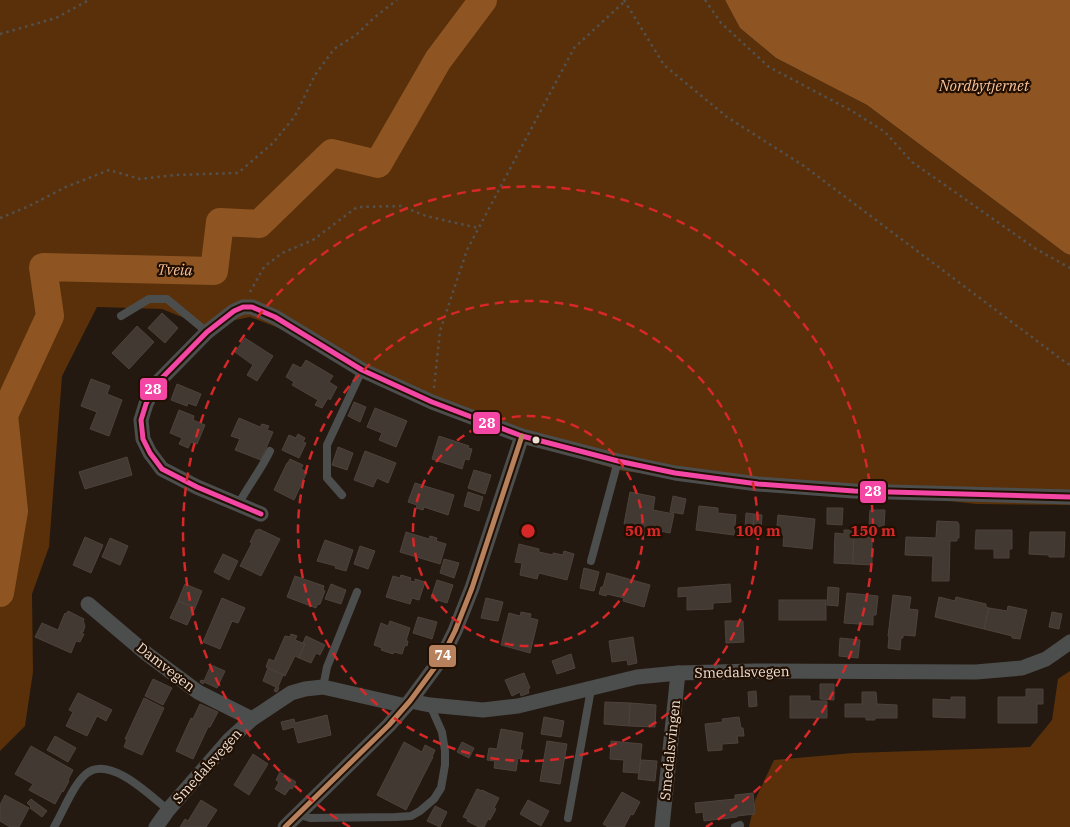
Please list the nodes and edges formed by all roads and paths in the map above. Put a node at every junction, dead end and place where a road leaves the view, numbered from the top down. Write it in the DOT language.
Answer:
graph roads {
  1 [pos="89,0"];
  2 [pos="397,0"];
  3 [pos="705,0"];
  4 [pos="624,1"];
  5 [pos="0,34"];
  6 [pos="0,218"];
  7 [pos="478,228"];
  8 [pos="1070,268"];
  9 [pos="243,307"];
  10 [pos="121,316"];
  11 [pos="206,332"];
  12 [pos="1070,364"];
  13 [pos="362,370"];
  14 [pos="432,402"];
  15 [pos="522,436"];
  16 [pos="270,451"];
  17 [pos="618,461"];
  18 [pos="342,495"];
  19 [pos="1070,497"];
  20 [pos="238,505"];
  21 [pos="261,514"];
  22 [pos="590,562"];
  23 [pos="356,592"];
  24 [pos="88,604"];
  25 [pos="1070,642"];
  26 [pos="678,673"];
  27 [pos="322,687"];
  28 [pos="591,689"];
  29 [pos="408,704"];
  30 [pos="430,705"];
  31 [pos="252,719"];
  32 [pos="168,810"];
  33 [pos="297,814"];
  34 [pos="568,818"];
  35 [pos="54,827"];
  36 [pos="156,827"];
  37 [pos="284,827"];
  38 [pos="662,827"];
  1 -- 5 [label="path"];
  2 -- 6 [label="path"];
  3 -- 8 [label="path"];
  4 -- 7 [label="path"];
  4 -- 12 [label="path"];
  7 -- 9 [label="path"];
  7 -- 14 [label="path"];
  9 -- 11 [label="street"];
  9 -- 13 [label="street"];
  10 -- 11 [label="lane"];
  11 -- 20 [label="street"];
  13 -- 14 [label="street"];
  13 -- 18 [label="lane"];
  14 -- 15 [label="street"];
  15 -- 17 [label="street"];
  15 -- 29 [label="street"];
  16 -- 20 [label="lane"];
  17 -- 19 [label="street"];
  17 -- 22 [label="lane"];
  20 -- 21 [label="street"];
  23 -- 27 [label="lane"];
  24 -- 31 [label="street, Damvegen"];
  25 -- 26 [label="street, Smedalsvegen"];
  26 -- 28 [label="street, Smedalsvegen"];
  26 -- 38 [label="street, Smedalsvingen"];
  27 -- 29 [label="street, Smedalsvegen"];
  27 -- 31 [label="street, Smedalsvegen"];
  28 -- 30 [label="street, Smedalsvegen"];
  28 -- 34 [label="lane"];
  29 -- 30 [label="street, Smedalsvegen"];
  29 -- 33 [label="street"];
  30 -- 33 [label="lane"];
  31 -- 32 [label="street, Smedalsvegen"];
  32 -- 35 [label="lane"];
  32 -- 36 [label="street, Smedalsvegen"];
  33 -- 37 [label="street"];
}
